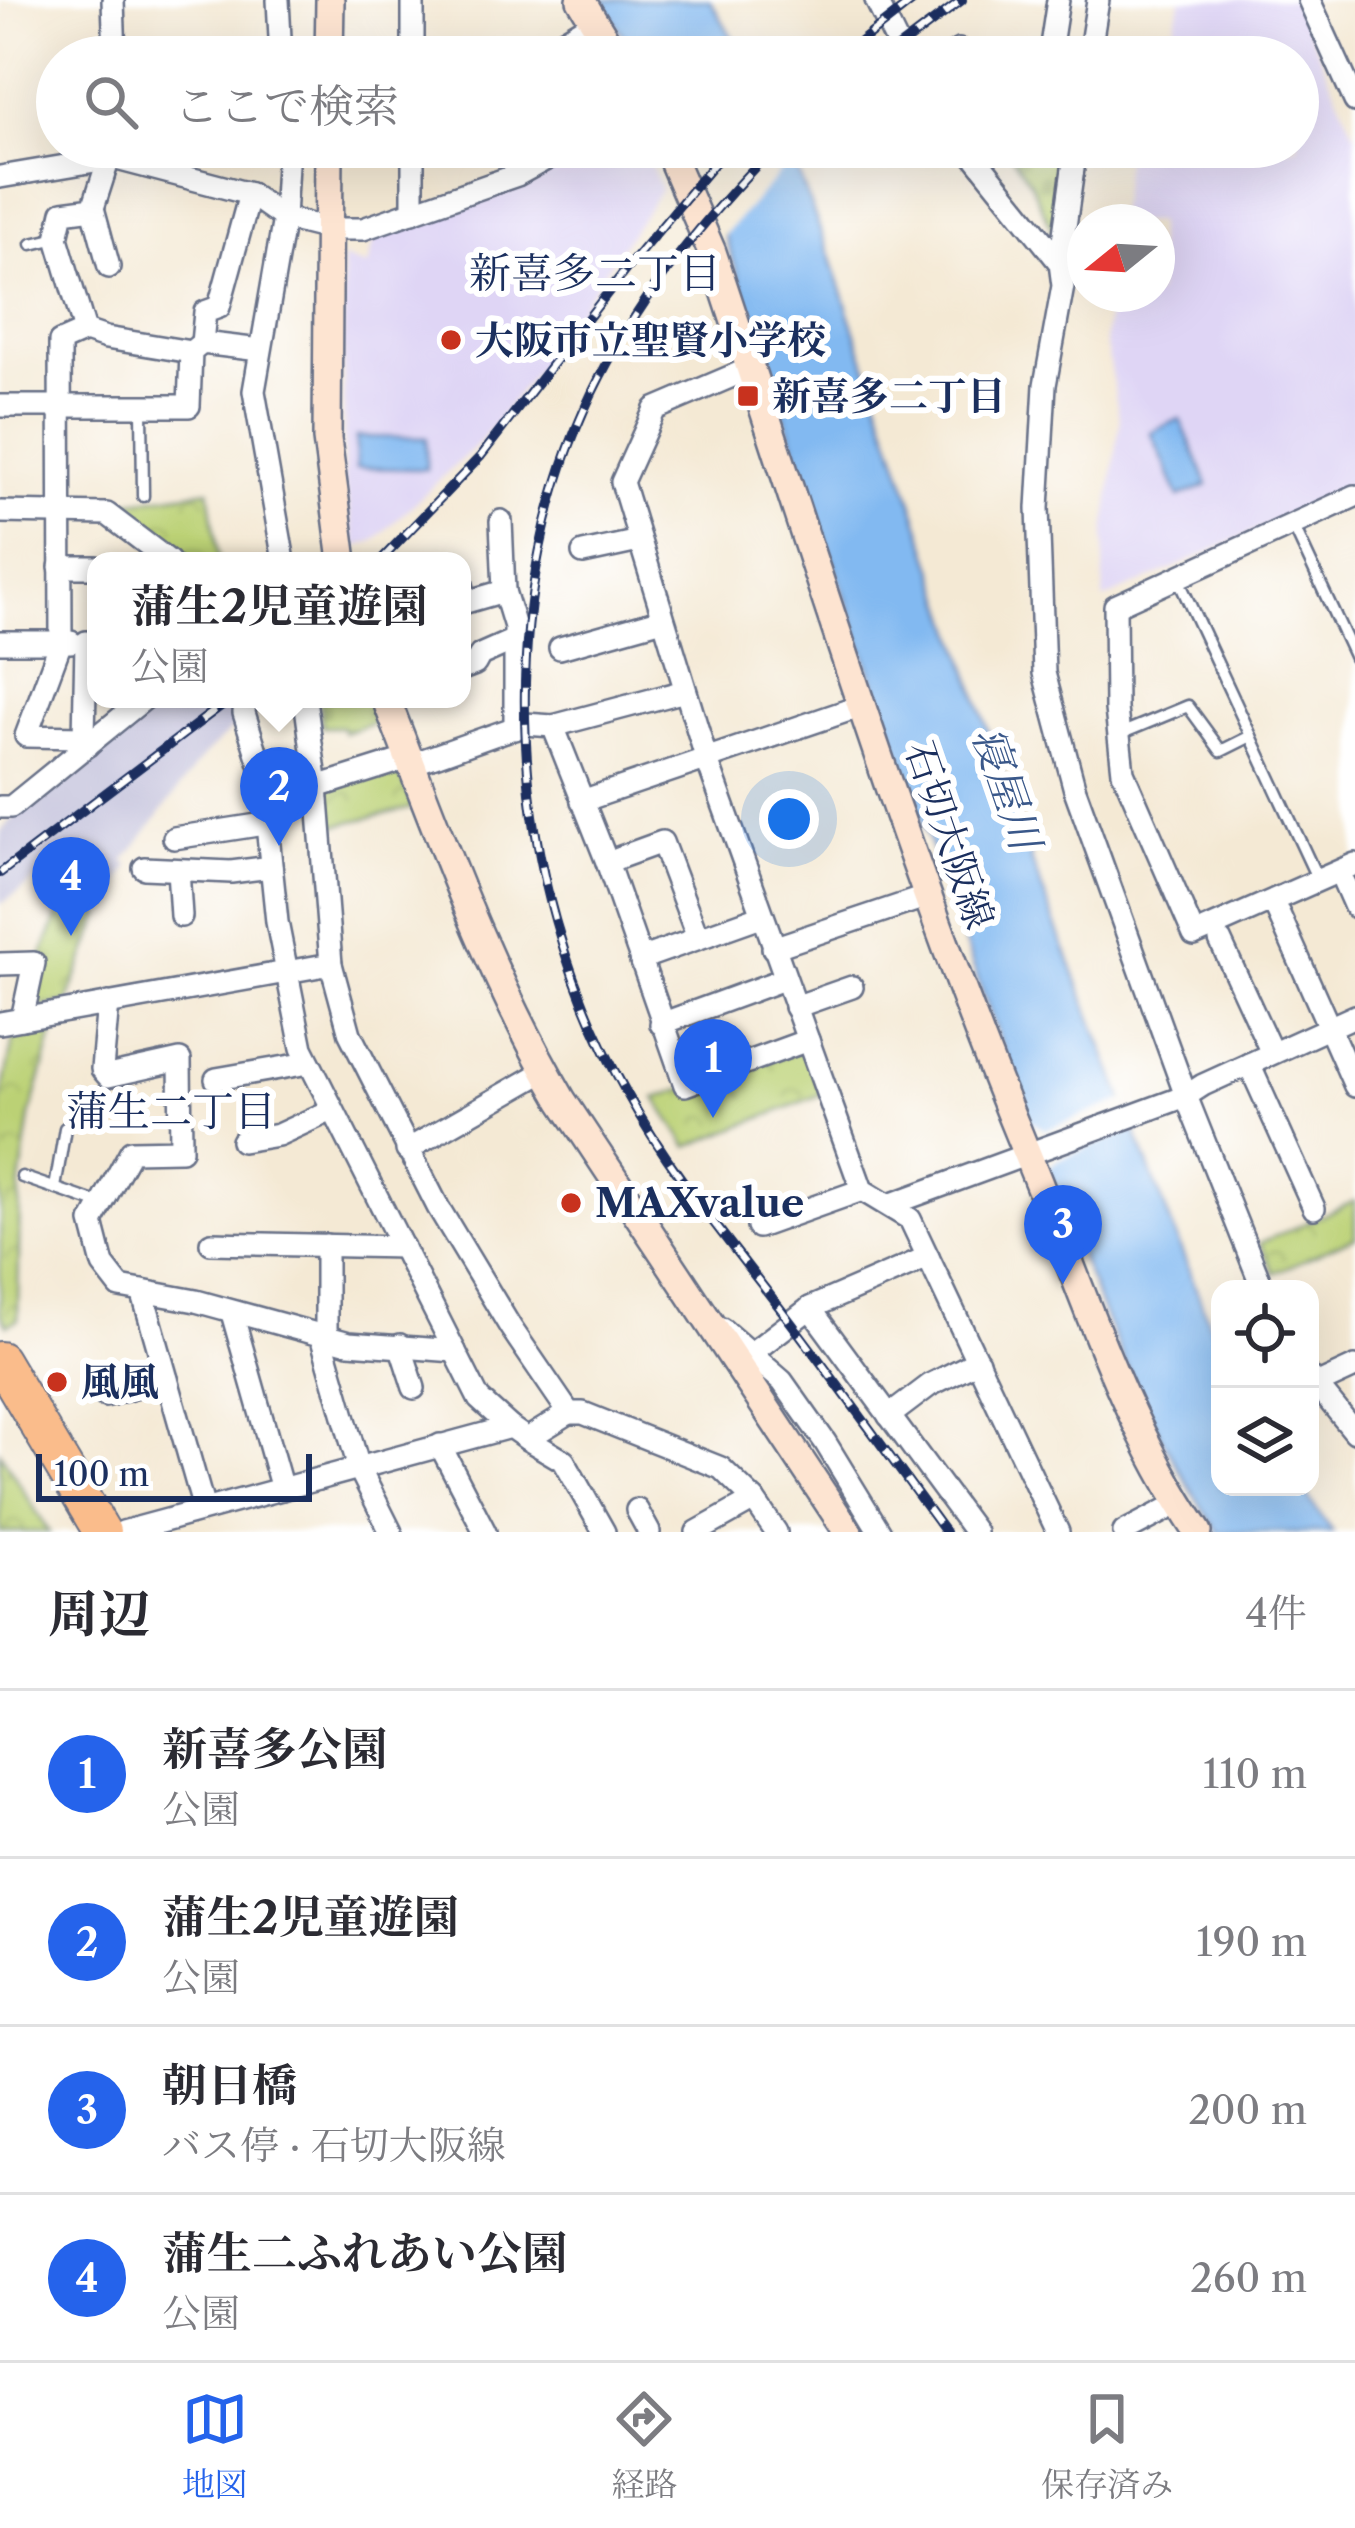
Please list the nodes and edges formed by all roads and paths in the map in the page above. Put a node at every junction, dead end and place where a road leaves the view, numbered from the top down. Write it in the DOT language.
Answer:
graph roads {
  1 [pos="113,0"];
  2 [pos="278,0"];
  3 [pos="330,0"];
  4 [pos="413,0"];
  5 [pos="876,0"];
  6 [pos="1058,0"];
  7 [pos="1309,0"];
  8 [pos="1092,1"];
  9 [pos="588,11"];
  10 [pos="114,36"];
  11 [pos="280,36"];
  12 [pos="329,36"];
  13 [pos="413,36"];
  14 [pos="560,36"];
  15 [pos="894,36"];
  16 [pos="1052,36"];
  17 [pos="1090,36"];
  18 [pos="1355,101"];
  19 [pos="47,168"];
  20 [pos="110,168"];
  21 [pos="160,168"];
  22 [pos="288,168"];
  23 [pos="329,168"];
  24 [pos="413,168"];
  25 [pos="530,168"];
  26 [pos="677,168"];
  27 [pos="984,168"];
  28 [pos="1073,168"];
  29 [pos="0,177"];
  30 [pos="250,194"];
  31 [pos="93,208"];
  32 [pos="413,212"];
  33 [pos="284,218"];
  34 [pos="328,229"];
  35 [pos="57,238"];
  36 [pos="32,244"];
  37 [pos="1060,262"];
  38 [pos="109,267"];
  39 [pos="85,331"];
  40 [pos="196,348"];
  41 [pos="260,350"];
  42 [pos="751,368"];
  43 [pos="61,405"];
  44 [pos="0,406"];
  45 [pos="142,408"];
  46 [pos="143,496"];
  47 [pos="1355,496"];
  48 [pos="0,512"];
  49 [pos="59,513"];
  50 [pos="501,521"];
  51 [pos="1293,524"];
  52 [pos="639,541"];
  53 [pos="157,552"];
  54 [pos="282,552"];
  55 [pos="342,552"];
  56 [pos="583,554"];
  57 [pos="60,567"];
  58 [pos="87,567"];
  59 [pos="1177,576"];
  60 [pos="504,591"];
  61 [pos="471,595"];
  62 [pos="663,619"];
  63 [pos="514,640"];
  64 [pos="0,642"];
  65 [pos="61,642"];
  66 [pos="87,642"];
  67 [pos="560,648"];
  68 [pos="1355,658"];
  69 [pos="471,666"];
  70 [pos="685,692"];
  71 [pos="863,705"];
  72 [pos="88,708"];
  73 [pos="132,708"];
  74 [pos="244,708"];
  75 [pos="306,708"];
  76 [pos="389,708"];
  77 [pos="553,726"];
  78 [pos="515,729"];
  79 [pos="1120,734"];
  80 [pos="1252,736"];
  81 [pos="86,741"];
  82 [pos="706,758"];
  83 [pos="410,761"];
  84 [pos="317,787"];
  85 [pos="581,801"];
  86 [pos="0,807"];
  87 [pos="264,824"];
  88 [pos="174,838"];
  89 [pos="608,862"];
  90 [pos="272,867"];
  91 [pos="144,868"];
  92 [pos="178,870"];
  93 [pos="1349,873"];
  94 [pos="1318,880"];
  95 [pos="928,896"];
  96 [pos="1355,907"];
  97 [pos="1278,912"];
  98 [pos="181,916"];
  99 [pos="760,916"];
  100 [pos="698,938"];
  101 [pos="1220,940"];
  102 [pos="773,948"];
  103 [pos="640,959"];
  104 [pos="0,964"];
  105 [pos="332,964"];
  106 [pos="289,970"];
  107 [pos="784,979"];
  108 [pos="852,986"];
  109 [pos="108,1003"];
  110 [pos="794,1007"];
  111 [pos="1355,1016"];
  112 [pos="11,1021"];
  113 [pos="662,1024"];
  114 [pos="1330,1027"];
  115 [pos="808,1040"];
  116 [pos="1272,1053"];
  117 [pos="309,1063"];
  118 [pos="1249,1064"];
  119 [pos="544,1070"];
  120 [pos="215,1079"];
  121 [pos="1355,1086"];
  122 [pos="1186,1096"];
  123 [pos="332,1110"];
  124 [pos="65,1128"];
  125 [pos="242,1141"];
  126 [pos="407,1150"];
  127 [pos="1033,1151"];
  128 [pos="22,1177"];
  129 [pos="55,1188"];
  130 [pos="862,1190"];
  131 [pos="889,1204"];
  132 [pos="103,1205"];
  133 [pos="1314,1208"];
  134 [pos="758,1227"];
  135 [pos="211,1243"];
  136 [pos="326,1245"];
  137 [pos="404,1247"];
  138 [pos="928,1257"];
  139 [pos="1259,1280"];
  140 [pos="142,1292"];
  141 [pos="810,1309"];
  142 [pos="232,1312"];
  143 [pos="707,1317"];
  144 [pos="324,1337"];
  145 [pos="400,1345"];
  146 [pos="758,1348"];
  147 [pos="455,1351"];
  148 [pos="0,1360"];
  149 [pos="978,1361"];
  150 [pos="1355,1367"];
  151 [pos="167,1379"];
  152 [pos="1319,1379"];
  153 [pos="414,1388"];
  154 [pos="1319,1388"];
  155 [pos="105,1396"];
  156 [pos="0,1402"];
  157 [pos="568,1413"];
  158 [pos="889,1416"];
  159 [pos="1355,1432"];
  160 [pos="518,1433"];
  161 [pos="440,1445"];
  162 [pos="359,1468"];
  163 [pos="282,1489"];
  164 [pos="754,1500"];
  165 [pos="1179,1503"];
  166 [pos="204,1509"];
  167 [pos="637,1510"];
  168 [pos="848,1531"];
  169 [pos="76,1532"];
  170 [pos="102,1532"];
  171 [pos="123,1532"];
  172 [pos="391,1532"];
  173 [pos="485,1532"];
  174 [pos="604,1532"];
  175 [pos="649,1532"];
  176 [pos="697,1532"];
  177 [pos="776,1532"];
  178 [pos="880,1532"];
  179 [pos="974,1532"];
  180 [pos="1058,1532"];
  181 [pos="1124,1532"];
  182 [pos="1198,1532"];
  1 -- 10 [label="street"];
  2 -- 11 [label="street"];
  3 -- 12 [label="main road"];
  4 -- 13 [label="street"];
  5 -- 15 [label="street"];
  6 -- 16 [label="street"];
  7 -- 18 [label="street"];
  8 -- 17 [label="street"];
  9 -- 14 [label="street"];
  19 -- 29 [label="street"];
  20 -- 31 [label="street"];
  21 -- 30 [label="street"];
  22 -- 33 [label="street"];
  23 -- 34 [label="main road"];
  24 -- 32 [label="street"];
  25 -- 32 [label="street"];
  26 -- 42 [label="main road, 石切大阪線"];
  27 -- 37 [label="street"];
  28 -- 37 [label="street"];
  30 -- 33 [label="street"];
  30 -- 40 [label="street"];
  31 -- 35 [label="street"];
  31 -- 38 [label="street"];
  32 -- 34 [label="street"];
  33 -- 34 [label="street"];
  33 -- 41 [label="street"];
  34 -- 55 [label="main road"];
  35 -- 36 [label="lane"];
  35 -- 39 [label="street"];
  37 -- 122 [label="street"];
  39 -- 40 [label="street"];
  39 -- 43 [label="street"];
  40 -- 41 [label="street"];
  40 -- 45 [label="street"];
  41 -- 54 [label="street"];
  42 -- 52 [label="street"];
  42 -- 71 [label="main road, 石切大阪線"];
  43 -- 44 [label="street"];
  43 -- 45 [label="street"];
  43 -- 49 [label="street"];
  45 -- 46 [label="lane"];
  47 -- 51 [label="street"];
  48 -- 49 [label="street"];
  49 -- 53 [label="street"];
  49 -- 57 [label="street"];
  50 -- 60 [label="street"];
  51 -- 59 [label="street"];
  51 -- 68 [label="lane"];
  52 -- 56 [label="street"];
  52 -- 62 [label="street"];
  57 -- 58 [label="street"];
  57 -- 65 [label="street"];
  59 -- 79 [label="street"];
  59 -- 80 [label="lane"];
  60 -- 61 [label="street"];
  60 -- 63 [label="street"];
  62 -- 67 [label="street"];
  62 -- 70 [label="street"];
  63 -- 69 [label="street"];
  63 -- 78 [label="street"];
  64 -- 65 [label="street"];
  65 -- 66 [label="street"];
  65 -- 81 [label="street"];
  70 -- 77 [label="street"];
  70 -- 82 [label="street"];
  71 -- 82 [label="street"];
  71 -- 95 [label="main road, 石切大阪線"];
  72 -- 81 [label="street"];
  73 -- 81 [label="street"];
  74 -- 87 [label="street"];
  75 -- 84 [label="street"];
  76 -- 83 [label="main road"];
  77 -- 78 [label="street"];
  77 -- 85 [label="street"];
  78 -- 83 [label="street"];
  79 -- 80 [label="lane"];
  79 -- 94 [label="street"];
  80 -- 94 [label="lane"];
  81 -- 86 [label="street"];
  82 -- 85 [label="street"];
  82 -- 99 [label="street"];
  83 -- 84 [label="street"];
  83 -- 119 [label="main road"];
  84 -- 105 [label="street"];
  85 -- 89 [label="street"];
  87 -- 88 [label="street"];
  87 -- 90 [label="street"];
  89 -- 100 [label="street"];
  89 -- 103 [label="street"];
  90 -- 92 [label="street"];
  90 -- 106 [label="street"];
  91 -- 92 [label="street"];
  92 -- 98 [label="street"];
  93 -- 94 [label="street"];
  93 -- 96 [label="street"];
  95 -- 102 [label="street"];
  95 -- 127 [label="main road, 石切大阪線"];
  97 -- 114 [label="street"];
  99 -- 100 [label="street"];
  99 -- 102 [label="street"];
  100 -- 103 [label="street"];
  101 -- 116 [label="street"];
  102 -- 107 [label="street"];
  103 -- 113 [label="street"];
  104 -- 112 [label="street"];
  105 -- 106 [label="street"];
  105 -- 126 [label="street"];
  106 -- 109 [label="street"];
  106 -- 117 [label="street"];
  107 -- 110 [label="street"];
  107 -- 113 [label="street"];
  108 -- 110 [label="street"];
  109 -- 112 [label="street"];
  109 -- 132 [label="street"];
  110 -- 115 [label="street"];
  111 -- 114 [label="street"];
  113 -- 115 [label="street"];
  114 -- 116 [label="street"];
  114 -- 121 [label="street"];
  115 -- 130 [label="street"];
  116 -- 118 [label="street"];
  117 -- 120 [label="street"];
  117 -- 123 [label="street"];
  118 -- 122 [label="street"];
  118 -- 133 [label="street"];
  119 -- 126 [label="street"];
  119 -- 143 [label="main road"];
  122 -- 127 [label="street"];
  122 -- 139 [label="street"];
  123 -- 125 [label="street"];
  123 -- 137 [label="street"];
  124 -- 129 [label="lane"];
  126 -- 157 [label="street"];
  127 -- 131 [label="street"];
  127 -- 165 [label="main road, 石切大阪線"];
  128 -- 129 [label="lane"];
  129 -- 132 [label="lane"];
  130 -- 131 [label="street"];
  130 -- 134 [label="street"];
  131 -- 138 [label="street"];
  132 -- 140 [label="street"];
  135 -- 136 [label="street"];
  136 -- 137 [label="street"];
  136 -- 144 [label="street"];
  137 -- 147 [label="street"];
  138 -- 141 [label="street"];
  138 -- 149 [label="street"];
  140 -- 142 [label="street"];
  140 -- 151 [label="street"];
  141 -- 146 [label="street"];
  141 -- 158 [label="street"];
  142 -- 144 [label="street"];
  142 -- 163 [label="street"];
  143 -- 168 [label="main road"];
  143 -- 178 [label="street"];
  144 -- 145 [label="street"];
  144 -- 162 [label="street"];
  145 -- 147 [label="street"];
  145 -- 153 [label="street"];
  147 -- 160 [label="street"];
  148 -- 170 [label="highway"];
  149 -- 158 [label="street"];
  149 -- 180 [label="street"];
  150 -- 152 [label="street"];
  151 -- 155 [label="street"];
  151 -- 166 [label="street"];
  154 -- 159 [label="street"];
  156 -- 169 [label="highway"];
  157 -- 160 [label="street"];
  157 -- 164 [label="street"];
  158 -- 179 [label="street"];
  160 -- 161 [label="street"];
  160 -- 174 [label="street"];
  161 -- 162 [label="street"];
  161 -- 173 [label="street"];
  162 -- 163 [label="street"];
  162 -- 172 [label="street"];
  163 -- 166 [label="street"];
  164 -- 176 [label="street"];
  164 -- 177 [label="street"];
  165 -- 181 [label="street"];
  165 -- 182 [label="main road, 石切大阪線"];
  166 -- 171 [label="street"];
  167 -- 175 [label="street"];
}
